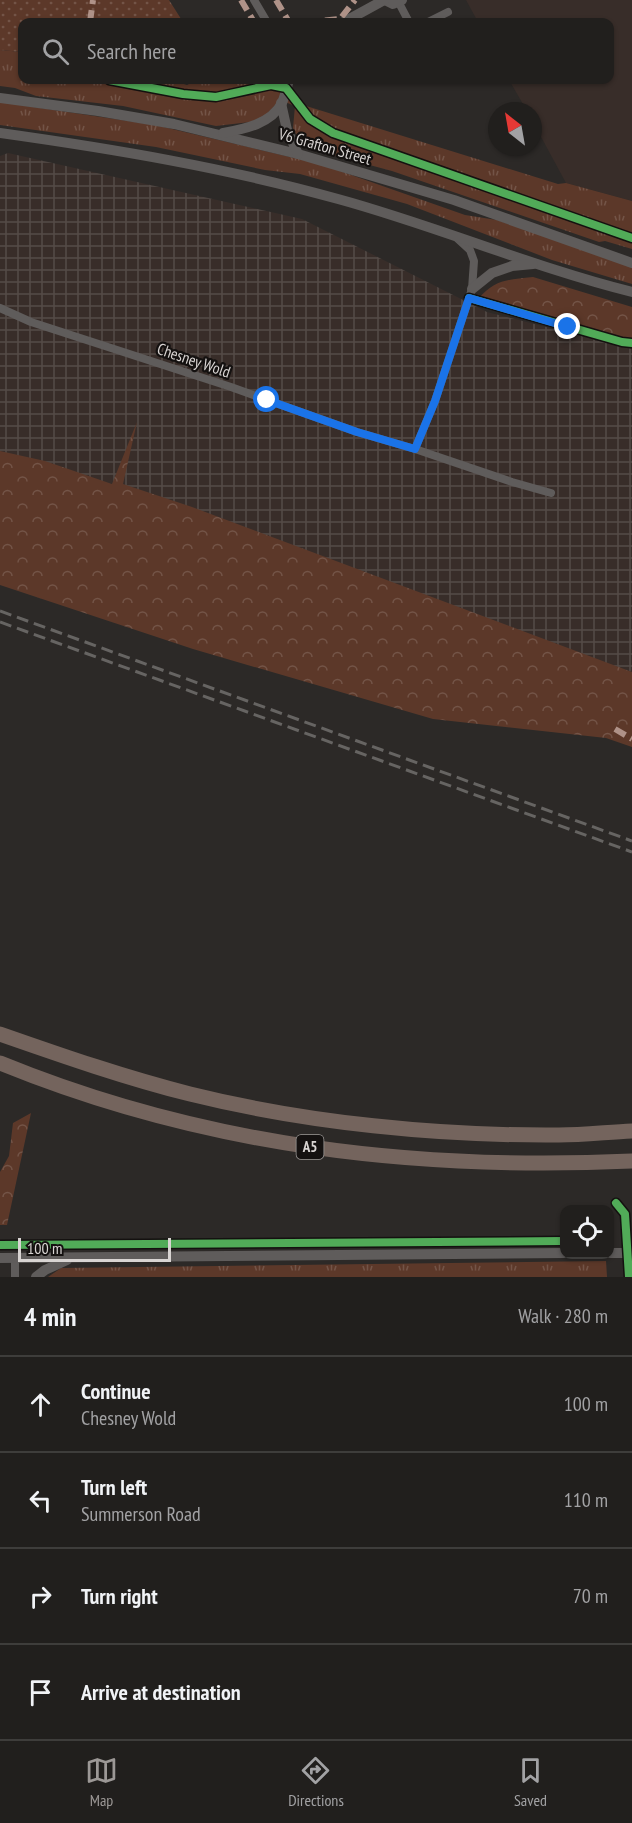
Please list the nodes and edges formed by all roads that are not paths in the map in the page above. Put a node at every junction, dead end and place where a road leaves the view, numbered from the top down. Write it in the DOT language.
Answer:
graph roads {
  1 [pos="254,0"];
  2 [pos="384,0"];
  3 [pos="401,1"];
  4 [pos="447,12"];
  5 [pos="265,18"];
  6 [pos="351,18"];
  7 [pos="407,18"];
  8 [pos="436,18"];
  9 [pos="288,84"];
  10 [pos="0,98"];
  11 [pos="282,103"];
  12 [pos="0,133"];
  13 [pos="218,134"];
  14 [pos="298,153"];
  15 [pos="455,236"];
  16 [pos="537,263"];
  17 [pos="632,263"];
  18 [pos="472,289"];
  19 [pos="632,292"];
  20 [pos="0,308"];
  21 [pos="415,449"];
  22 [pos="551,493"];
  23 [pos="0,1034"];
  24 [pos="0,1063"];
  25 [pos="632,1131"];
  26 [pos="632,1161"];
  27 [pos="560,1253"];
  28 [pos="614,1253"];
  29 [pos="630,1253"];
  30 [pos="0,1258"];
  31 [pos="15,1258"];
  32 [pos="70,1258"];
  33 [pos="15,1277"];
  34 [pos="36,1277"];
  1 -- 5 [label="street"];
  2 -- 3 [label="street"];
  2 -- 6 [label="street"];
  3 -- 7 [label="street"];
  4 -- 8 [label="street"];
  9 -- 11 [label="street"];
  10 -- 13 [label="street, V6 Grafton Street"];
  11 -- 13 [label="street"];
  11 -- 14 [label="street"];
  12 -- 15 [label="street"];
  13 -- 14 [label="street, V6 Grafton Street"];
  14 -- 17 [label="street, V6 Grafton Street"];
  15 -- 16 [label="street"];
  15 -- 18 [label="street"];
  16 -- 18 [label="street"];
  16 -- 19 [label="street"];
  18 -- 21 [label="street"];
  20 -- 21 [label="street, Chesney Wold"];
  21 -- 22 [label="street, Chesney Wold"];
  23 -- 25 [label="highway, A5"];
  24 -- 26 [label="highway, A5"];
  27 -- 32 [label="street"];
  28 -- 29 [label="street"];
  30 -- 31 [label="street"];
  31 -- 32 [label="street"];
  31 -- 33 [label="street"];
  32 -- 34 [label="street"];
}
